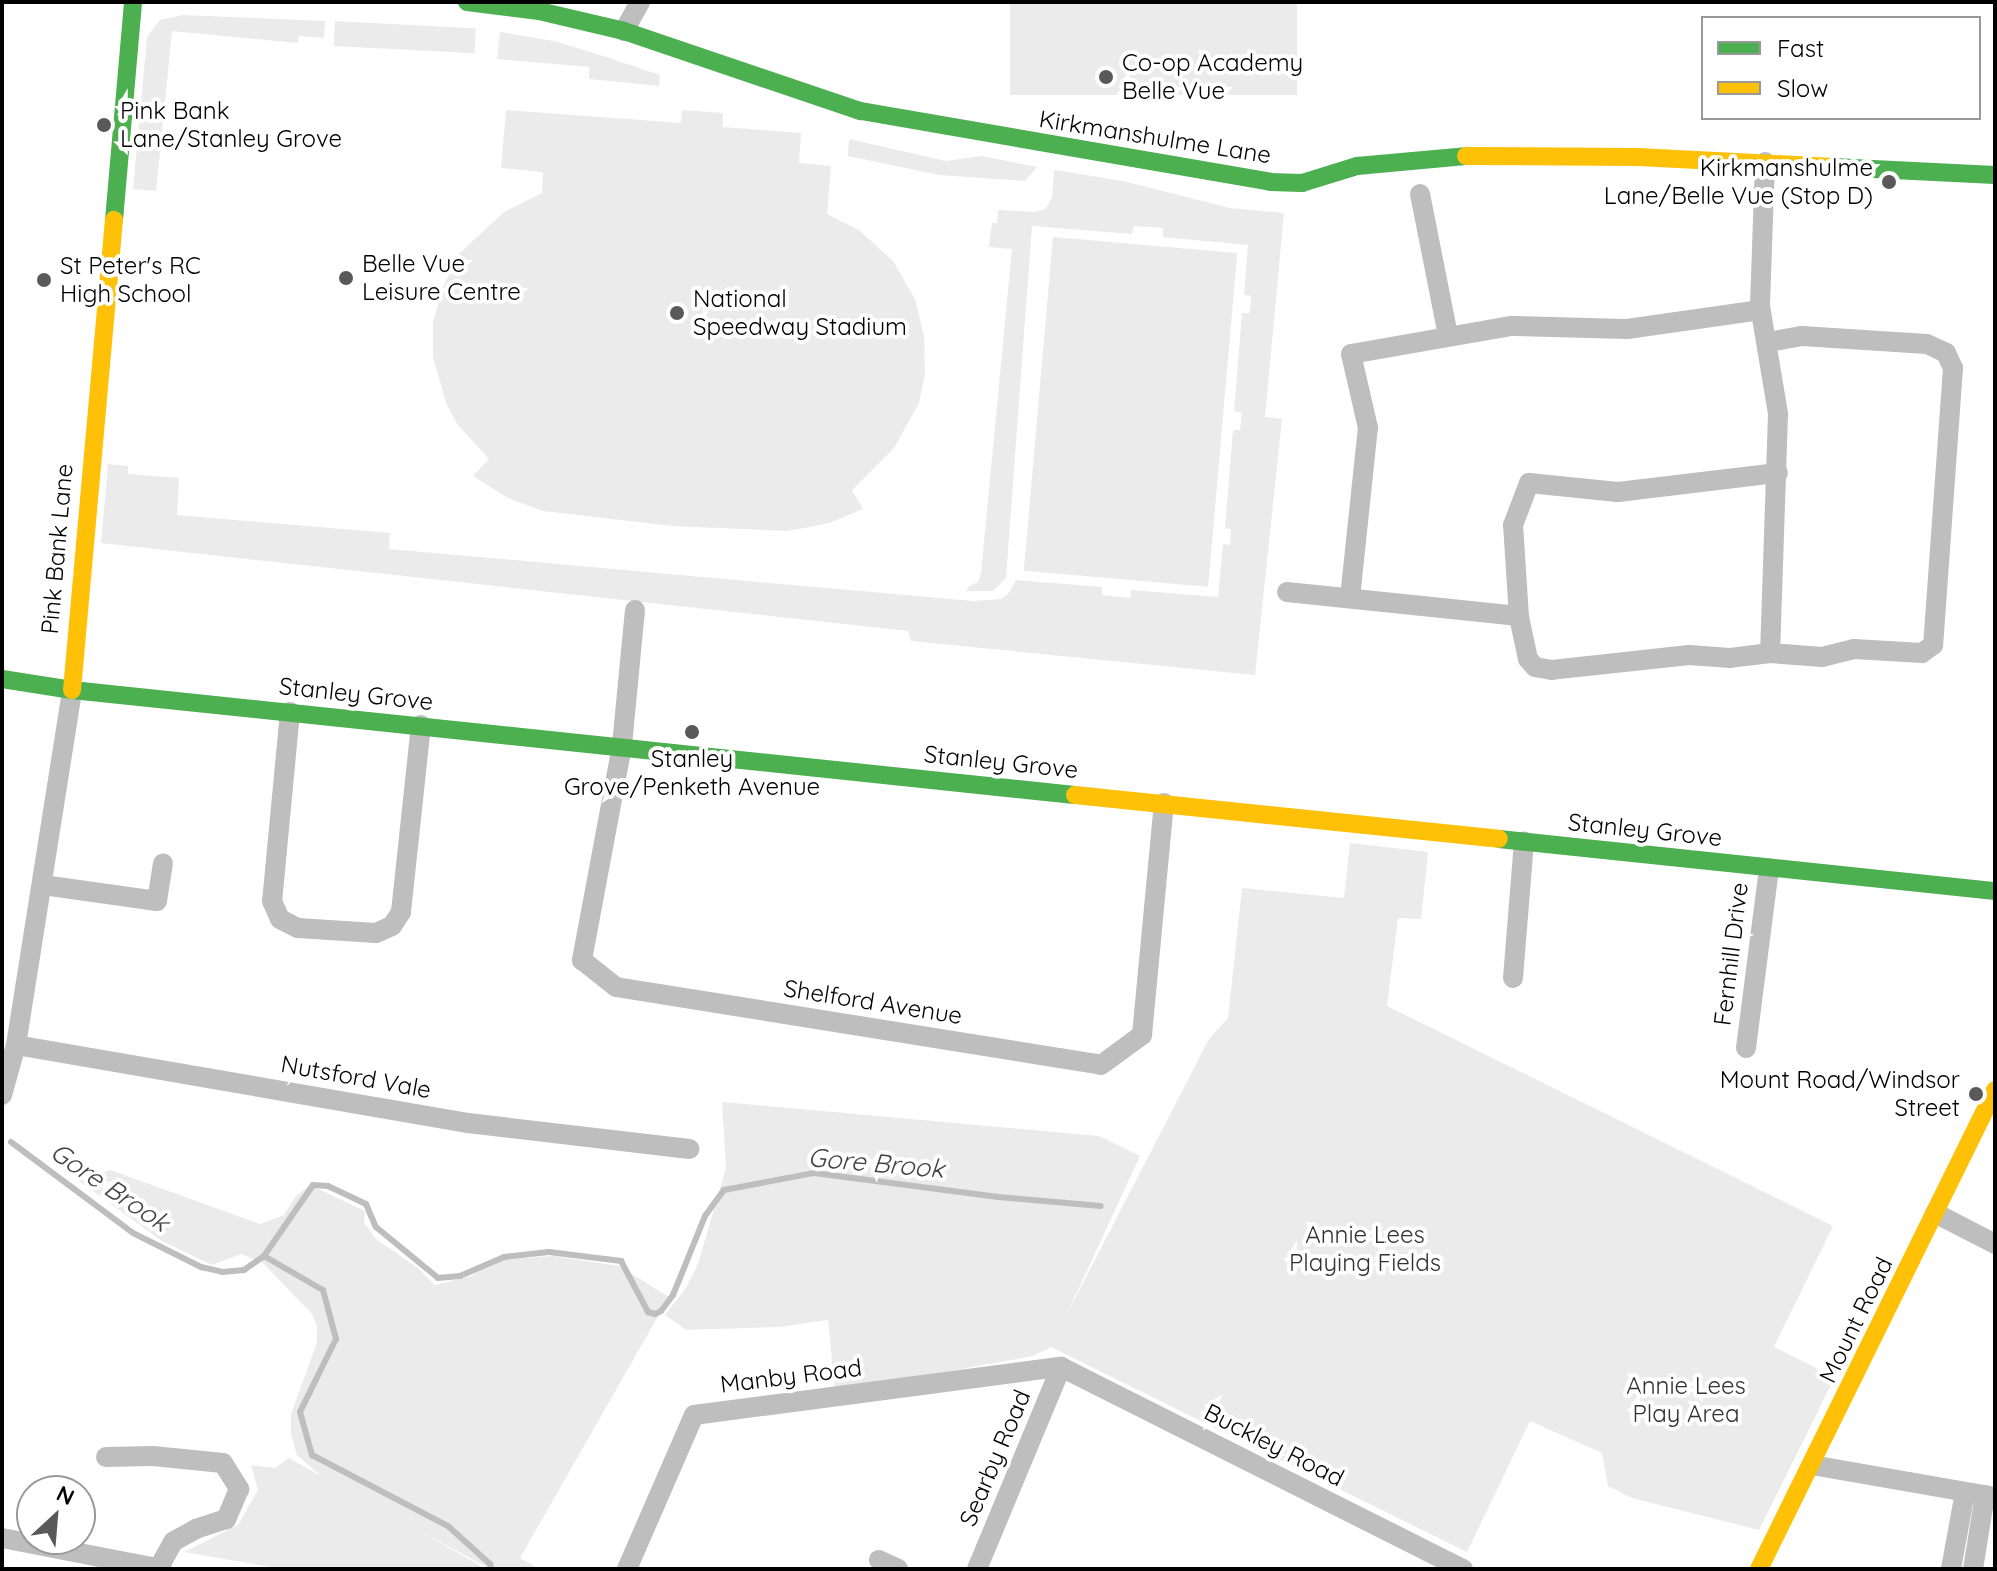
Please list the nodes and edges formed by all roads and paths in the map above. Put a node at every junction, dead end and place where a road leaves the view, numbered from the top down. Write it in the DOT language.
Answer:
graph roads {
  1 [pos="133,2"];
  2 [pos="467,2"];
  3 [pos="640,2"];
  4 [pos="624,31"];
  5 [pos="1765,162"];
  6 [pos="1995,175"];
  7 [pos="1420,194"];
  8 [pos="1761,310"];
  9 [pos="1448,335"];
  10 [pos="1768,342"];
  11 [pos="1778,473"];
  12 [pos="1287,592"];
  13 [pos="1350,598"];
  14 [pos="635,610"];
  15 [pos="1519,616"];
  16 [pos="1770,653"];
  17 [pos="2,679"];
  18 [pos="72,690"];
  19 [pos="290,712"];
  20 [pos="421,725"];
  21 [pos="622,746"];
  22 [pos="1164,803"];
  23 [pos="1524,841"];
  24 [pos="163,863"];
  25 [pos="1769,868"];
  26 [pos="43,885"];
  27 [pos="1995,891"];
  28 [pos="1513,978"];
  29 [pos="11,1020"];
  30 [pos="16,1045"];
  31 [pos="1746,1048"];
  32 [pos="1995,1090"];
  33 [pos="2,1095"];
  34 [pos="1990,1112"];
  35 [pos="689,1149"];
  36 [pos="1935,1213"];
  37 [pos="1995,1244"];
  38 [pos="1061,1367"];
  39 [pos="106,1457"];
  40 [pos="1812,1465"];
  41 [pos="1982,1495"];
  42 [pos="2,1538"];
  43 [pos="161,1568"];
  44 [pos="627,1569"];
  45 [pos="977,1569"];
  46 [pos="1463,1569"];
  47 [pos="1759,1569"];
  48 [pos="1951,1569"];
  49 [pos="1973,1569"];
  1 -- 18 [label="street, Pink Bank Lane"];
  2 -- 4 [label="street, Kirkmanshulme Lane"];
  3 -- 4 [label="street"];
  4 -- 5 [label="street, Kirkmanshulme Lane"];
  5 -- 6 [label="street, Kirkmanshulme Lane"];
  5 -- 8 [label="street"];
  7 -- 9 [label="street"];
  8 -- 9 [label="street"];
  8 -- 10 [label="street"];
  9 -- 13 [label="street"];
  10 -- 11 [label="street"];
  10 -- 16 [label="street"];
  11 -- 15 [label="street"];
  11 -- 16 [label="street"];
  12 -- 13 [label="street"];
  13 -- 15 [label="street"];
  14 -- 21 [label="street"];
  15 -- 16 [label="street"];
  17 -- 18 [label="street, Stanley Grove"];
  18 -- 19 [label="street, Stanley Grove"];
  18 -- 26 [label="street, Pink Bank Lane"];
  19 -- 20 [label="street, Stanley Grove"];
  19 -- 20 [label="street"];
  20 -- 21 [label="street, Stanley Grove"];
  21 -- 22 [label="street, Stanley Grove"];
  21 -- 22 [label="street, Shelford Avenue"];
  22 -- 23 [label="street, Stanley Grove"];
  23 -- 25 [label="street, Stanley Grove"];
  23 -- 28 [label="street"];
  24 -- 26 [label="street"];
  25 -- 27 [label="street, Stanley Grove"];
  25 -- 31 [label="street, Fernhill Drive"];
  26 -- 29 [label="street, Pink Bank Lane"];
  29 -- 30 [label="street, Pink Bank Lane"];
  30 -- 33 [label="street, Pink Bank Lane"];
  30 -- 35 [label="street, Nutsford Vale"];
  32 -- 34 [label="street, Mount Road"];
  34 -- 36 [label="street, Mount Road"];
  36 -- 37 [label="street"];
  36 -- 40 [label="street, Mount Road"];
  38 -- 44 [label="street, Manby Road"];
  38 -- 45 [label="street, Searby Road"];
  38 -- 46 [label="street, Buckley Road"];
  39 -- 43 [label="street"];
  40 -- 41 [label="street"];
  40 -- 47 [label="street, Mount Road"];
  41 -- 48 [label="street"];
  41 -- 49 [label="street"];
  42 -- 43 [label="street"];
}
